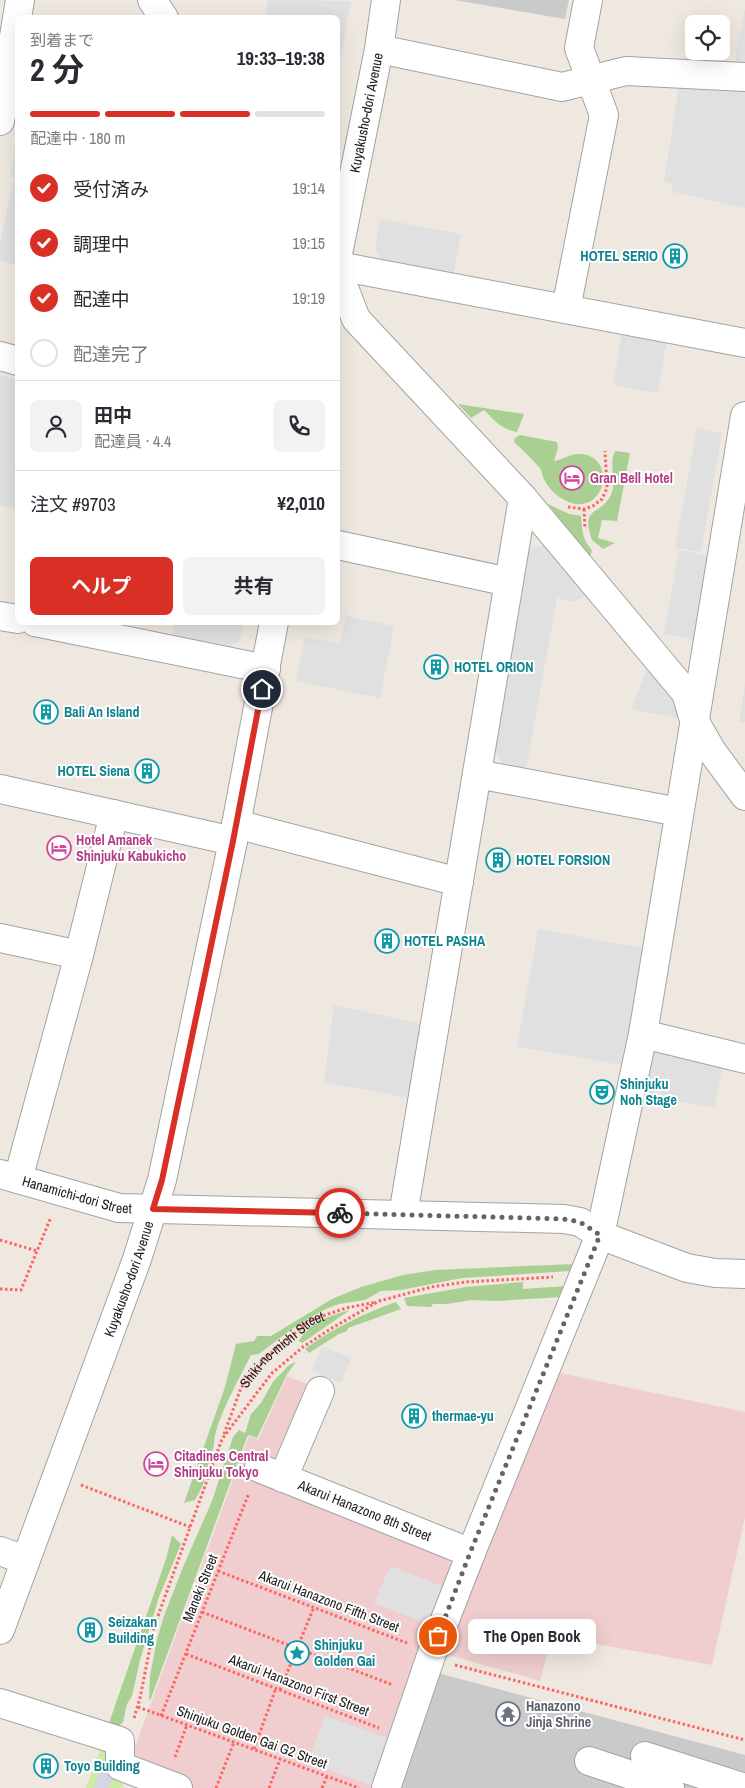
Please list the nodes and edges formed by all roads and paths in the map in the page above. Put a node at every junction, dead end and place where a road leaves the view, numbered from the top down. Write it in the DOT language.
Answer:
graph roads {
  1 [pos="20,0"];
  2 [pos="152,0"];
  3 [pos="386,0"];
  4 [pos="588,0"];
  5 [pos="17,15"];
  6 [pos="162,15"];
  7 [pos="15,28"];
  8 [pos="379,49"];
  9 [pos="745,77"];
  10 [pos="591,80"];
  11 [pos="1,108"];
  12 [pos="340,244"];
  13 [pos="340,266"];
  14 [pos="340,277"];
  15 [pos="566,309"];
  16 [pos="745,343"];
  17 [pos="0,356"];
  18 [pos="15,360"];
  19 [pos="744,423"];
  20 [pos="604,451"];
  21 [pos="523,498"];
  22 [pos="560,505"];
  23 [pos="340,545"];
  24 [pos="509,582"];
  25 [pos="0,616"];
  26 [pos="15,618"];
  27 [pos="50,625"];
  28 [pos="273,625"];
  29 [pos="266,669"];
  30 [pos="694,720"];
  31 [pos="477,774"];
  32 [pos="0,789"];
  33 [pos="745,796"];
  34 [pos="679,812"];
  35 [pos="114,814"];
  36 [pos="234,833"];
  37 [pos="459,882"];
  38 [pos="0,938"];
  39 [pos="79,955"];
  40 [pos="643,1034"];
  41 [pos="745,1058"];
  42 [pos="9,1177"];
  43 [pos="54,1208"];
  44 [pos="153,1209"];
  45 [pos="403,1214"];
  46 [pos="600,1235"];
  47 [pos="0,1240"];
  48 [pos="38,1251"];
  49 [pos="745,1274"];
  50 [pos="583,1275"];
  51 [pos="0,1289"];
  52 [pos="403,1294"];
  53 [pos="379,1301"];
  54 [pos="320,1391"];
  55 [pos="222,1439"];
  56 [pos="271,1473"];
  57 [pos="81,1485"];
  58 [pos="190,1527"];
  59 [pos="470,1553"];
  60 [pos="12,1556"];
  61 [pos="218,1571"];
  62 [pos="314,1607"];
  63 [pos="202,1612"];
  64 [pos="0,1630"];
  65 [pos="297,1648"];
  66 [pos="186,1654"];
  67 [pos="431,1655"];
  68 [pos="278,1689"];
  69 [pos="418,1695"];
  70 [pos="0,1703"];
  71 [pos="138,1707"];
  72 [pos="161,1716"];
  73 [pos="187,1725"];
  74 [pos="404,1737"];
  75 [pos="745,1740"];
  76 [pos="234,1742"];
  77 [pos="254,1750"];
  78 [pos="645,1756"];
  79 [pos="280,1759"];
  80 [pos="589,1761"];
  81 [pos="326,1776"];
  82 [pos="706,1782"];
  83 [pos="172,1786"];
  84 [pos="216,1788"];
  85 [pos="269,1788"];
  86 [pos="322,1788"];
  87 [pos="359,1788"];
  88 [pos="386,1788"];
  89 [pos="670,1788"];
  90 [pos="745,1788"];
  1 -- 5 [label="street"];
  2 -- 6 [label="street"];
  3 -- 8 [label="street, Kuyakusho-dori Avenue"];
  4 -- 10 [label="street"];
  7 -- 11 [label="street"];
  8 -- 10 [label="street"];
  8 -- 12 [label="street, Kuyakusho-dori Avenue"];
  9 -- 10 [label="street"];
  10 -- 15 [label="street"];
  13 -- 15 [label="street"];
  14 -- 21 [label="street"];
  15 -- 16 [label="street"];
  17 -- 18 [label="street"];
  19 -- 30 [label="street"];
  20 -- 22 [label="path"];
  21 -- 24 [label="street"];
  21 -- 30 [label="street"];
  23 -- 24 [label="street"];
  24 -- 31 [label="street"];
  25 -- 26 [label="street"];
  27 -- 29 [label="street"];
  28 -- 29 [label="street, Kuyakusho-dori Avenue"];
  29 -- 36 [label="street, Kuyakusho-dori Avenue"];
  30 -- 33 [label="street"];
  30 -- 34 [label="street"];
  31 -- 34 [label="street"];
  31 -- 37 [label="street"];
  32 -- 35 [label="street"];
  34 -- 40 [label="street"];
  35 -- 36 [label="street"];
  35 -- 39 [label="street"];
  36 -- 37 [label="street"];
  36 -- 44 [label="street, Kuyakusho-dori Avenue"];
  37 -- 45 [label="street"];
  38 -- 39 [label="street"];
  39 -- 42 [label="street"];
  40 -- 41 [label="street"];
  40 -- 46 [label="street"];
  42 -- 44 [label="street, Hanamichi-dori Street"];
  43 -- 48 [label="path"];
  44 -- 45 [label="street, Hanamichi-dori Street"];
  44 -- 60 [label="street, Kuyakusho-dori Avenue"];
  45 -- 46 [label="street, Hanamichi-dori Street"];
  46 -- 49 [label="street, Hanamichi-dori Street"];
  46 -- 50 [label="street"];
  47 -- 48 [label="path"];
  48 -- 51 [label="path"];
  50 -- 52 [label="path"];
  50 -- 59 [label="street"];
  53 -- 55 [label="path, Shiki-no-michi Street"];
  54 -- 56 [label="street"];
  56 -- 59 [label="street, Akarui Hanazono 8th Street"];
  56 -- 61 [label="path, Maneki Street"];
  57 -- 58 [label="path"];
  59 -- 67 [label="street"];
  60 -- 64 [label="street, Kuyakusho-dori Avenue"];
  61 -- 62 [label="path, Akarui Hanazono Fifth Street"];
  61 -- 63 [label="path, Maneki Street"];
  62 -- 65 [label="path"];
  62 -- 67 [label="path, Akarui Hanazono Fifth Street"];
  63 -- 65 [label="path"];
  63 -- 66 [label="path, Maneki Street"];
  65 -- 68 [label="path"];
  65 -- 69 [label="path"];
  66 -- 68 [label="path, Akarui Hanazono First Street"];
  66 -- 72 [label="path, Maneki Street"];
  67 -- 69 [label="street"];
  67 -- 75 [label="path, Akarui Hanazono Fifth Street"];
  68 -- 74 [label="path, Akarui Hanazono First Street"];
  68 -- 77 [label="path"];
  69 -- 74 [label="street"];
  70 -- 83 [label="street"];
  71 -- 72 [label="path, Shinjuku Golden Gai G2 Street"];
  72 -- 73 [label="path, Shinjuku Golden Gai G2 Street"];
  73 -- 76 [label="path, Shinjuku Golden Gai G2 Street"];
  73 -- 83 [label="path"];
  74 -- 88 [label="street"];
  76 -- 77 [label="path, Shinjuku Golden Gai G2 Street"];
  76 -- 84 [label="path"];
  77 -- 79 [label="path, Shinjuku Golden Gai G2 Street"];
  78 -- 82 [label="street"];
  79 -- 81 [label="path, Shinjuku Golden Gai G2 Street"];
  79 -- 85 [label="path"];
  80 -- 89 [label="street"];
  81 -- 86 [label="path"];
  81 -- 87 [label="path, Shinjuku Golden Gai G2 Street"];
  82 -- 90 [label="street"];
}
